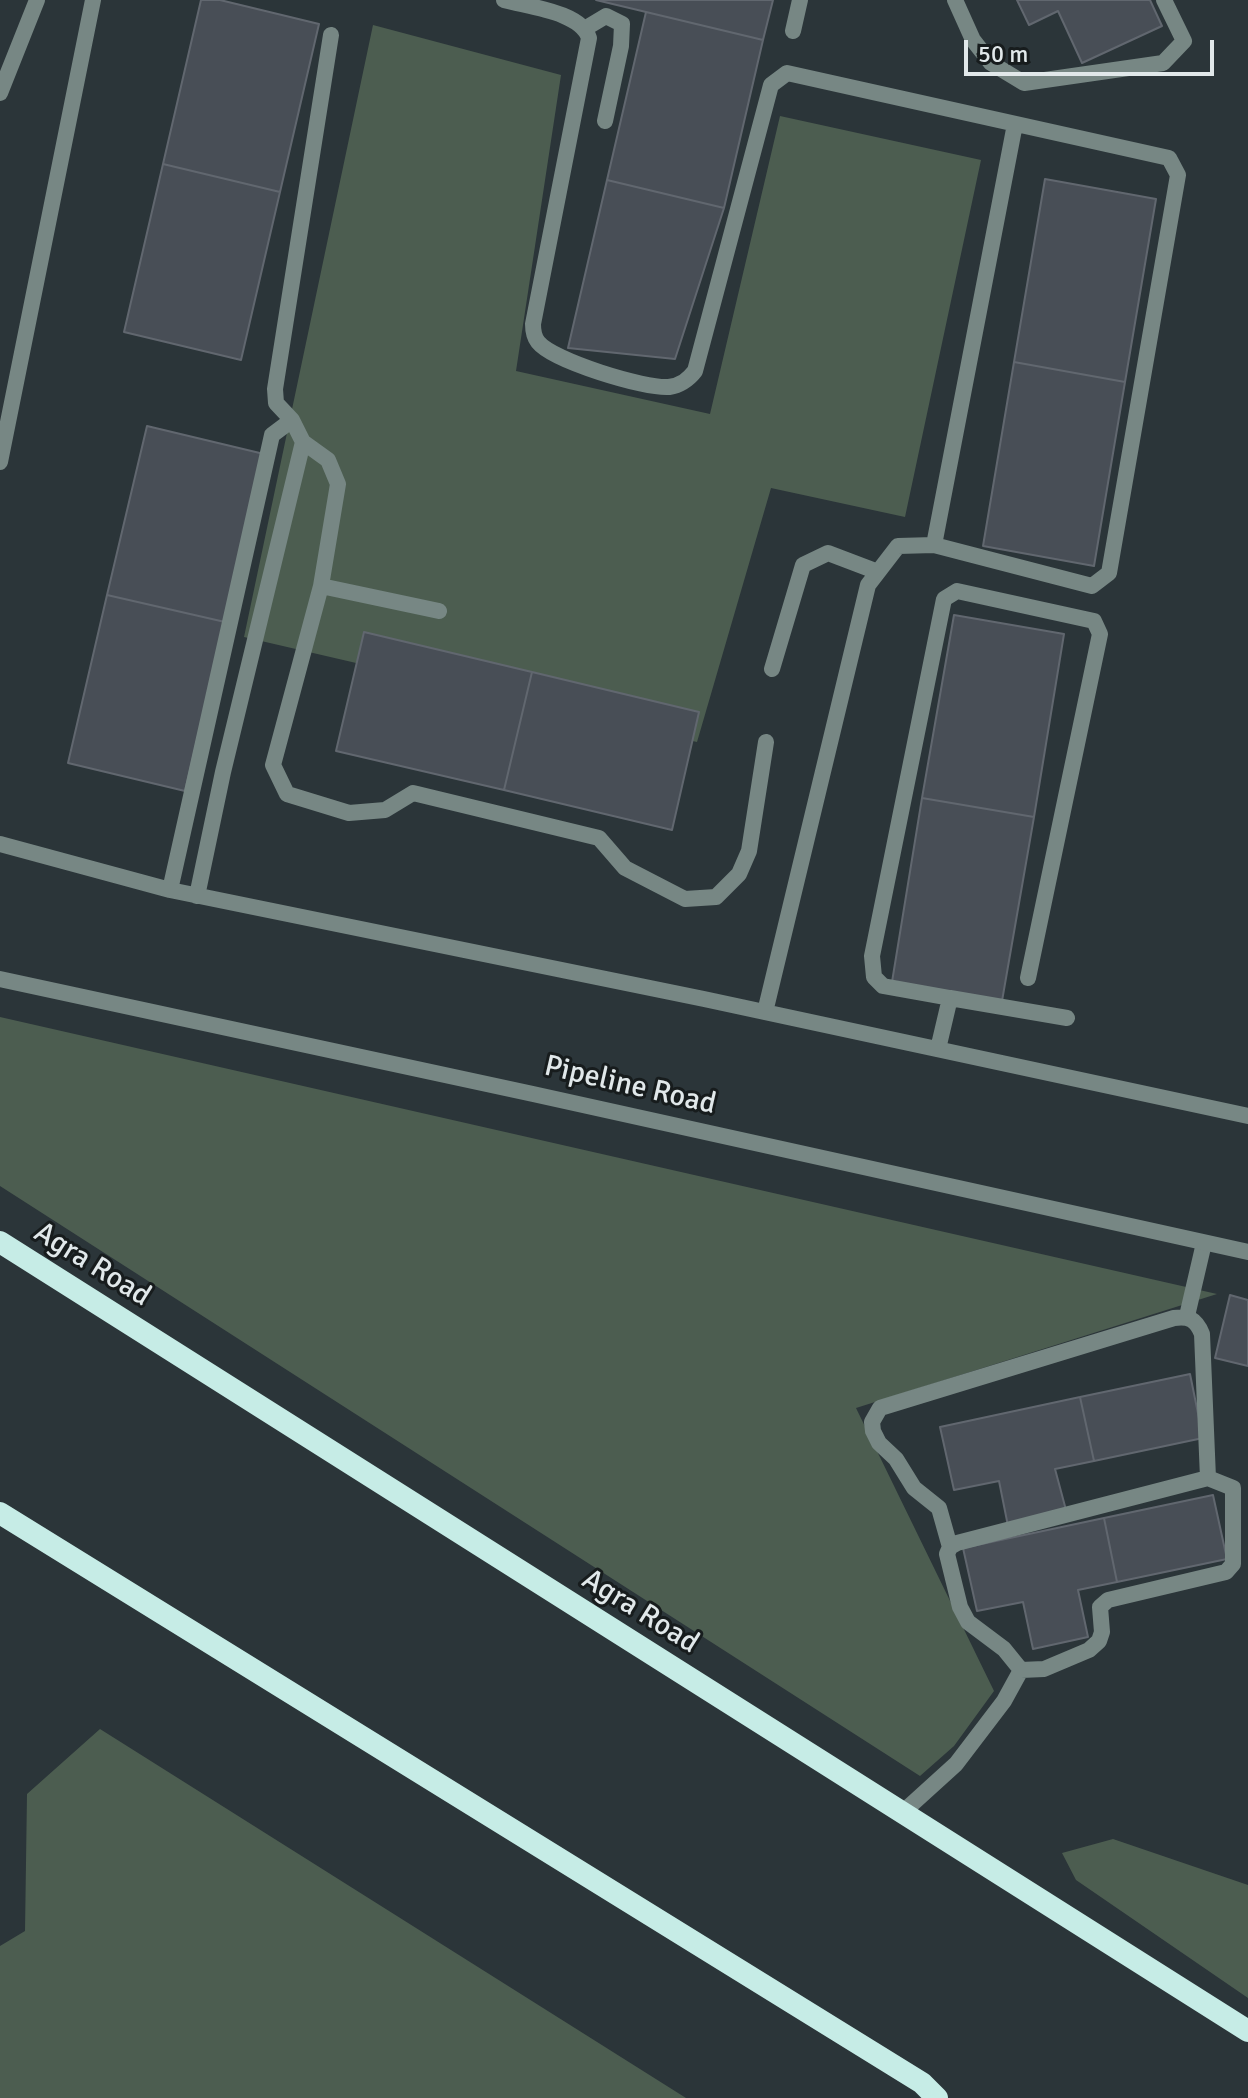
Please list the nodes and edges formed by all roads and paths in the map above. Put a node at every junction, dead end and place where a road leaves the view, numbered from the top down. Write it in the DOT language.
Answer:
graph roads {
  1 [pos="37,0"];
  2 [pos="93,0"];
  3 [pos="504,0"];
  4 [pos="800,0"];
  5 [pos="955,0"];
  6 [pos="1164,0"];
  7 [pos="586,28"];
  8 [pos="793,31"];
  9 [pos="331,35"];
  10 [pos="0,93"];
  11 [pos="605,121"];
  12 [pos="1015,124"];
  13 [pos="292,420"];
  14 [pos="303,442"];
  15 [pos="0,462"];
  16 [pos="934,545"];
  17 [pos="878,572"];
  18 [pos="321,586"];
  19 [pos="439,611"];
  20 [pos="772,669"];
  21 [pos="766,742"];
  22 [pos="0,844"];
  23 [pos="170,890"];
  24 [pos="197,896"];
  25 [pos="1028,978"];
  26 [pos="0,979"];
  27 [pos="950,998"];
  28 [pos="765,1012"];
  29 [pos="1067,1018"];
  30 [pos="938,1049"];
  31 [pos="1248,1116"];
  32 [pos="0,1242"];
  33 [pos="1204,1243"];
  34 [pos="1248,1252"];
  35 [pos="1187,1316"];
  36 [pos="1208,1478"];
  37 [pos="1241,1485"];
  38 [pos="0,1513"];
  39 [pos="950,1547"];
  40 [pos="1021,1670"];
  41 [pos="902,1813"];
  42 [pos="1248,2031"];
  43 [pos="937,2098"];
  1 -- 10 [label="street"];
  2 -- 15 [label="street"];
  3 -- 7 [label="street"];
  4 -- 8 [label="street"];
  5 -- 6 [label="street"];
  7 -- 11 [label="street"];
  7 -- 12 [label="street"];
  9 -- 13 [label="street"];
  12 -- 16 [label="street"];
  12 -- 16 [label="street"];
  13 -- 14 [label="street"];
  13 -- 23 [label="street"];
  14 -- 18 [label="street"];
  14 -- 24 [label="street"];
  16 -- 17 [label="street"];
  17 -- 20 [label="street"];
  17 -- 28 [label="street"];
  18 -- 19 [label="street"];
  18 -- 21 [label="street"];
  22 -- 23 [label="street"];
  23 -- 24 [label="street"];
  24 -- 28 [label="street"];
  25 -- 27 [label="street"];
  26 -- 33 [label="street, Pipeline Road"];
  27 -- 29 [label="street"];
  27 -- 30 [label="street"];
  28 -- 30 [label="street"];
  30 -- 31 [label="street"];
  32 -- 41 [label="highway, Agra Road"];
  33 -- 34 [label="street, Pipeline Road"];
  33 -- 35 [label="street"];
  35 -- 36 [label="street"];
  35 -- 39 [label="street"];
  36 -- 37 [label="street"];
  36 -- 39 [label="street"];
  37 -- 40 [label="street"];
  38 -- 43 [label="highway"];
  39 -- 40 [label="street"];
  40 -- 41 [label="street"];
  41 -- 42 [label="highway, Agra Road"];
}
